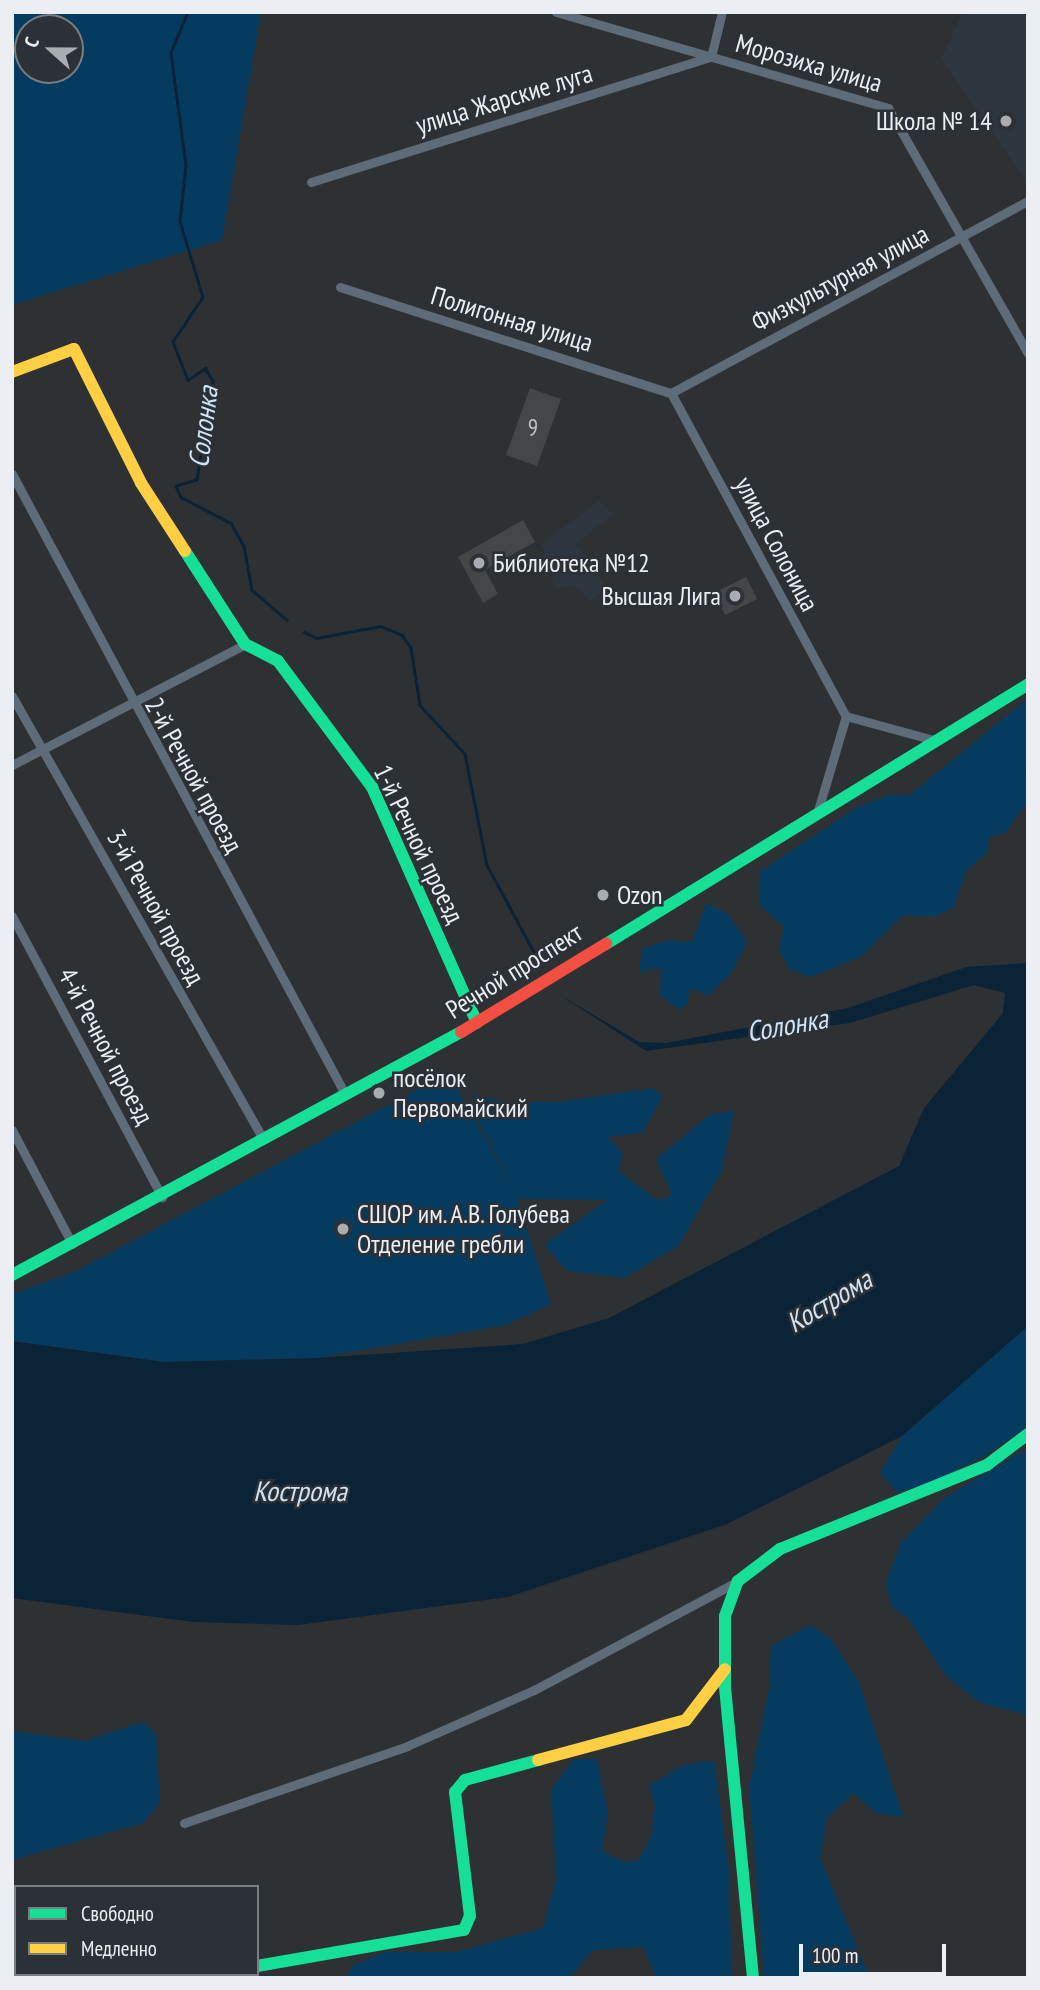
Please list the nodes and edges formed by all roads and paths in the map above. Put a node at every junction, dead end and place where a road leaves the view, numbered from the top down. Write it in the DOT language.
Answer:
graph roads {
  1 [pos="556,12"];
  2 [pos="722,12"];
  3 [pos="710,57"];
  4 [pos="311,182"];
  5 [pos="1028,201"];
  6 [pos="962,236"];
  7 [pos="340,287"];
  8 [pos="1028,353"];
  9 [pos="12,372"];
  10 [pos="671,393"];
  11 [pos="12,474"];
  12 [pos="245,644"];
  13 [pos="1028,684"];
  14 [pos="12,696"];
  15 [pos="131,704"];
  16 [pos="846,716"];
  17 [pos="934,740"];
  18 [pos="43,749"];
  19 [pos="12,765"];
  20 [pos="819,807"];
  21 [pos="12,916"];
  22 [pos="477,1023"];
  23 [pos="345,1094"];
  24 [pos="12,1130"];
  25 [pos="263,1139"];
  26 [pos="162,1197"];
  27 [pos="72,1244"];
  28 [pos="12,1275"];
  29 [pos="1028,1434"];
  30 [pos="738,1581"];
  31 [pos="725,1668"];
  32 [pos="184,1823"];
  33 [pos="259,1966"];
  34 [pos="753,1978"];
  1 -- 3 [label="street, Морозиха улица"];
  2 -- 3 [label="street"];
  3 -- 4 [label="street, улица Жарские луга"];
  3 -- 6 [label="street, Морозиха улица"];
  5 -- 6 [label="street, Физкультурная улица"];
  6 -- 8 [label="street"];
  6 -- 10 [label="street, Физкультурная улица"];
  7 -- 10 [label="street, Полигонная улица"];
  9 -- 12 [label="street, 1-й Речной проезд"];
  10 -- 16 [label="street, улица Солоница"];
  11 -- 15 [label="street, 2-й Речной проезд"];
  12 -- 15 [label="street"];
  12 -- 22 [label="street, 1-й Речной проезд"];
  13 -- 17 [label="street, Речной проспект"];
  14 -- 18 [label="street, 3-й Речной проезд"];
  15 -- 18 [label="street"];
  15 -- 23 [label="street, 2-й Речной проезд"];
  16 -- 17 [label="street"];
  16 -- 20 [label="street"];
  17 -- 20 [label="street, Речной проспект"];
  18 -- 19 [label="street"];
  18 -- 25 [label="street, 3-й Речной проезд"];
  20 -- 22 [label="street, Речной проспект"];
  21 -- 26 [label="street, 4-й Речной проезд"];
  22 -- 23 [label="street, Речной проспект"];
  23 -- 25 [label="street, Речной проспект"];
  24 -- 27 [label="street"];
  25 -- 26 [label="street, Речной проспект"];
  26 -- 27 [label="street, Речной проспект"];
  27 -- 28 [label="street, Речной проспект"];
  29 -- 30 [label="street"];
  30 -- 31 [label="street"];
  30 -- 32 [label="street"];
  31 -- 33 [label="street"];
  31 -- 34 [label="street"];
}
